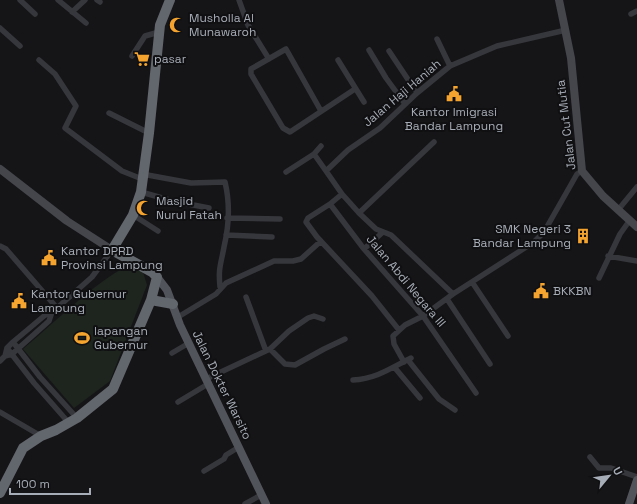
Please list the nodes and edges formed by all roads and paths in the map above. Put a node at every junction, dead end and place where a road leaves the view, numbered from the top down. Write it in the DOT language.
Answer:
graph roads {
  1 [pos="20,0"];
  2 [pos="58,0"];
  3 [pos="85,0"];
  4 [pos="170,0"];
  5 [pos="239,0"];
  6 [pos="559,0"];
  7 [pos="72,12"];
  8 [pos="35,14"];
  9 [pos="86,23"];
  10 [pos="0,28"];
  11 [pos="566,30"];
  12 [pos="159,32"];
  13 [pos="438,39"];
  14 [pos="20,46"];
  15 [pos="369,50"];
  16 [pos="389,51"];
  17 [pos="132,56"];
  18 [pos="269,59"];
  19 [pos="39,60"];
  20 [pos="338,60"];
  21 [pos="450,66"];
  22 [pos="355,88"];
  23 [pos="417,93"];
  24 [pos="364,102"];
  25 [pos="405,104"];
  26 [pos="321,111"];
  27 [pos="109,113"];
  28 [pos="149,133"];
  29 [pos="434,142"];
  30 [pos="321,146"];
  31 [pos="314,154"];
  32 [pos="0,169"];
  33 [pos="328,169"];
  34 [pos="582,171"];
  35 [pos="286,172"];
  36 [pos="142,177"];
  37 [pos="637,187"];
  38 [pos="141,192"];
  39 [pos="342,194"];
  40 [pos="330,204"];
  41 [pos="209,208"];
  42 [pos="618,210"];
  43 [pos="359,212"];
  44 [pos="133,215"];
  45 [pos="227,218"];
  46 [pos="280,219"];
  47 [pos="630,220"];
  48 [pos="637,227"];
  49 [pos="158,231"];
  50 [pos="383,232"];
  51 [pos="226,235"];
  52 [pos="272,237"];
  53 [pos="321,241"];
  54 [pos="0,246"];
  55 [pos="364,249"];
  56 [pos="112,250"];
  57 [pos="608,256"];
  58 [pos="637,261"];
  59 [pos="157,277"];
  60 [pos="599,278"];
  61 [pos="472,282"];
  62 [pos="220,287"];
  63 [pos="453,294"];
  64 [pos="246,297"];
  65 [pos="447,299"];
  66 [pos="151,300"];
  67 [pos="173,304"];
  68 [pos="57,308"];
  69 [pos="52,312"];
  70 [pos="423,316"];
  71 [pos="178,317"];
  72 [pos="323,319"];
  73 [pos="399,330"];
  74 [pos="508,336"];
  75 [pos="345,339"];
  76 [pos="13,342"];
  77 [pos="189,344"];
  78 [pos="7,348"];
  79 [pos="18,348"];
  80 [pos="268,350"];
  81 [pos="172,353"];
  82 [pos="12,354"];
  83 [pos="5,356"];
  84 [pos="408,360"];
  85 [pos="0,361"];
  86 [pos="490,364"];
  87 [pos="394,368"];
  88 [pos="352,380"];
  89 [pos="207,381"];
  90 [pos="476,393"];
  91 [pos="420,398"];
  92 [pos="178,402"];
  93 [pos="455,410"];
  94 [pos="0,412"];
  95 [pos="73,420"];
  96 [pos="41,436"];
  97 [pos="239,447"];
  98 [pos="590,457"];
  99 [pos="204,471"];
  100 [pos="637,477"];
  101 [pos="637,480"];
  102 [pos="0,493"];
  103 [pos="261,495"];
  104 [pos="245,504"];
  105 [pos="266,504"];
  106 [pos="629,504"];
  1 -- 8 [label="street"];
  2 -- 7 [label="street"];
  3 -- 7 [label="street"];
  4 -- 12 [label="highway"];
  5 -- 18 [label="street"];
  6 -- 11 [label="main road, Jalan Cut Mutia"];
  7 -- 9 [label="street"];
  10 -- 14 [label="street"];
  11 -- 21 [label="street, Jalan Haji Haniah"];
  11 -- 34 [label="main road, Jalan Cut Mutia"];
  12 -- 17 [label="street"];
  12 -- 28 [label="highway"];
  13 -- 21 [label="street"];
  15 -- 25 [label="street"];
  16 -- 23 [label="street"];
  18 -- 26 [label="street"];
  18 -- 26 [label="street"];
  19 -- 36 [label="street"];
  20 -- 22 [label="street"];
  21 -- 23 [label="street, Jalan Haji Haniah"];
  22 -- 24 [label="street"];
  22 -- 26 [label="street"];
  23 -- 25 [label="street, Jalan Haji Haniah"];
  25 -- 33 [label="street, Jalan Haji Haniah"];
  27 -- 28 [label="street"];
  28 -- 36 [label="highway"];
  29 -- 43 [label="street"];
  30 -- 31 [label="street"];
  31 -- 33 [label="street"];
  31 -- 35 [label="street"];
  32 -- 56 [label="main road"];
  33 -- 39 [label="street"];
  34 -- 42 [label="main road, Jalan Cut Mutia"];
  34 -- 61 [label="street"];
  36 -- 38 [label="highway"];
  36 -- 45 [label="street"];
  37 -- 42 [label="street"];
  38 -- 41 [label="street"];
  38 -- 44 [label="highway"];
  39 -- 40 [label="street"];
  39 -- 43 [label="street"];
  40 -- 53 [label="street"];
  40 -- 55 [label="street, Jalan Abdi Negara III"];
  42 -- 47 [label="main road, Jalan Cut Mutia"];
  43 -- 50 [label="street"];
  44 -- 49 [label="street"];
  44 -- 56 [label="highway"];
  45 -- 46 [label="street"];
  45 -- 51 [label="street"];
  47 -- 48 [label="main road, Jalan Cut Mutia"];
  47 -- 57 [label="street"];
  50 -- 55 [label="street"];
  50 -- 63 [label="street"];
  51 -- 52 [label="street"];
  51 -- 62 [label="street"];
  53 -- 62 [label="street"];
  53 -- 73 [label="street"];
  54 -- 68 [label="street"];
  55 -- 70 [label="street, Jalan Abdi Negara III"];
  56 -- 59 [label="highway"];
  56 -- 68 [label="street"];
  57 -- 58 [label="street"];
  57 -- 60 [label="street"];
  59 -- 66 [label="highway"];
  59 -- 67 [label="main road, Jalan Dokter Warsito"];
  61 -- 63 [label="street"];
  61 -- 74 [label="street"];
  62 -- 71 [label="street"];
  63 -- 65 [label="street"];
  64 -- 80 [label="street"];
  65 -- 70 [label="street"];
  65 -- 86 [label="street"];
  66 -- 67 [label="highway"];
  66 -- 95 [label="highway"];
  67 -- 71 [label="main road, Jalan Dokter Warsito"];
  68 -- 69 [label="street"];
  69 -- 76 [label="street"];
  69 -- 79 [label="street"];
  70 -- 73 [label="street"];
  70 -- 90 [label="street, Jalan Abdi Negara III"];
  71 -- 77 [label="main road, Jalan Dokter Warsito"];
  72 -- 80 [label="street"];
  73 -- 84 [label="street"];
  75 -- 80 [label="street"];
  76 -- 78 [label="street"];
  76 -- 79 [label="street"];
  77 -- 81 [label="street"];
  77 -- 89 [label="main road, Jalan Dokter Warsito"];
  78 -- 82 [label="street"];
  78 -- 83 [label="street"];
  79 -- 82 [label="street"];
  79 -- 95 [label="street"];
  80 -- 89 [label="street"];
  82 -- 83 [label="street"];
  82 -- 95 [label="street"];
  83 -- 85 [label="street"];
  84 -- 87 [label="street"];
  84 -- 93 [label="street"];
  87 -- 88 [label="street"];
  87 -- 91 [label="street"];
  89 -- 92 [label="street"];
  89 -- 97 [label="main road, Jalan Dokter Warsito"];
  94 -- 96 [label="street"];
  95 -- 96 [label="highway"];
  96 -- 102 [label="highway"];
  97 -- 99 [label="street"];
  97 -- 103 [label="main road, Jalan Dokter Warsito"];
  98 -- 100 [label="street"];
  101 -- 106 [label="main road"];
  103 -- 104 [label="street"];
  103 -- 105 [label="main road, Jalan Dokter Warsito"];
}
